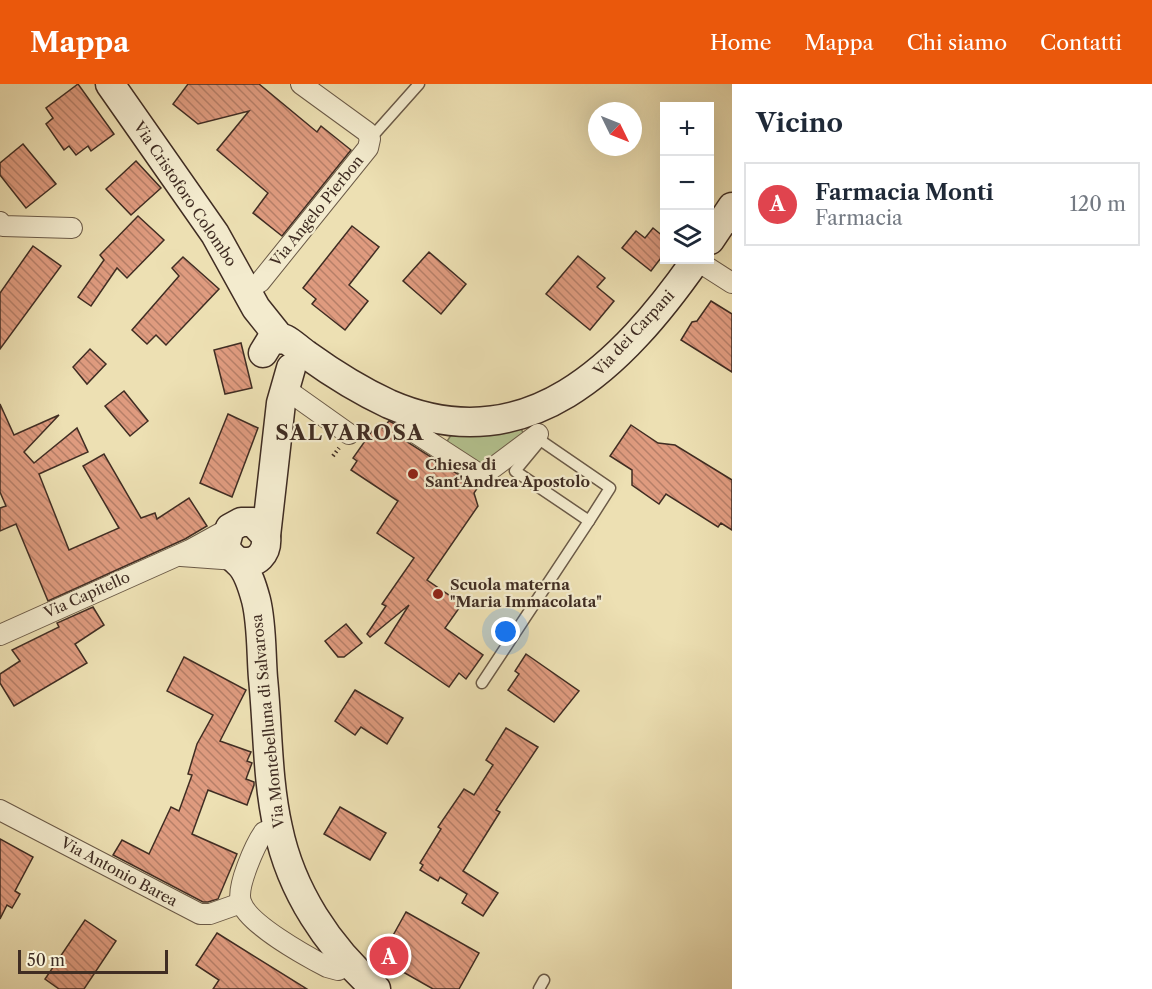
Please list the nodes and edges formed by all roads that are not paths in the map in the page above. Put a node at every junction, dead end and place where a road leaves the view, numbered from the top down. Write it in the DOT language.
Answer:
graph roads {
  1 [pos="110,84"];
  2 [pos="301,84"];
  3 [pos="420,84"];
  4 [pos="370,139"];
  5 [pos="732,207"];
  6 [pos="0,222"];
  7 [pos="72,228"];
  8 [pos="714,234"];
  9 [pos="693,264"];
  10 [pos="702,264"];
  11 [pos="732,283"];
  12 [pos="251,299"];
  13 [pos="283,361"];
  14 [pos="408,428"];
  15 [pos="536,429"];
  16 [pos="349,434"];
  17 [pos="589,521"];
  18 [pos="236,525"];
  19 [pos="251,553"];
  20 [pos="175,556"];
  21 [pos="0,635"];
  22 [pos="482,683"];
  23 [pos="0,810"];
  24 [pos="278,827"];
  25 [pos="241,903"];
  26 [pos="354,974"];
  27 [pos="376,989"];
  1 -- 12 [label="street, Via Cristoforo Colombo"];
  2 -- 4 [label="street, Via Angelo Pierbon"];
  3 -- 4 [label="lane"];
  4 -- 12 [label="street, Via Angelo Pierbon"];
  5 -- 8 [label="street"];
  6 -- 7 [label="street"];
  9 -- 15 [label="street, Via dei Carpani"];
  10 -- 11 [label="street, Via dei Carpani"];
  12 -- 13 [label="street, Via Cristoforo Colombo"];
  13 -- 15 [label="street, Via dei Carpani"];
  13 -- 16 [label="street"];
  13 -- 18 [label="street"];
  13 -- 19 [label="street"];
  14 -- 15 [label="street"];
  15 -- 17 [label="lane"];
  15 -- 17 [label="lane, Via dei Carpani"];
  17 -- 22 [label="lane"];
  18 -- 19 [label="street, Via Montebelluna di Salvarosa"];
  18 -- 19 [label="street"];
  18 -- 20 [label="street, Via Capitello"];
  19 -- 20 [label="street"];
  19 -- 24 [label="street, Via Montebelluna di Salvarosa"];
  20 -- 21 [label="street, Via Capitello"];
  23 -- 25 [label="street, Via Antonio Barea"];
  24 -- 25 [label="street"];
  24 -- 26 [label="street, Via Montebelluna di Salvarosa"];
  25 -- 26 [label="street"];
  26 -- 27 [label="street, Via Montebelluna di Salvarosa"];
}
